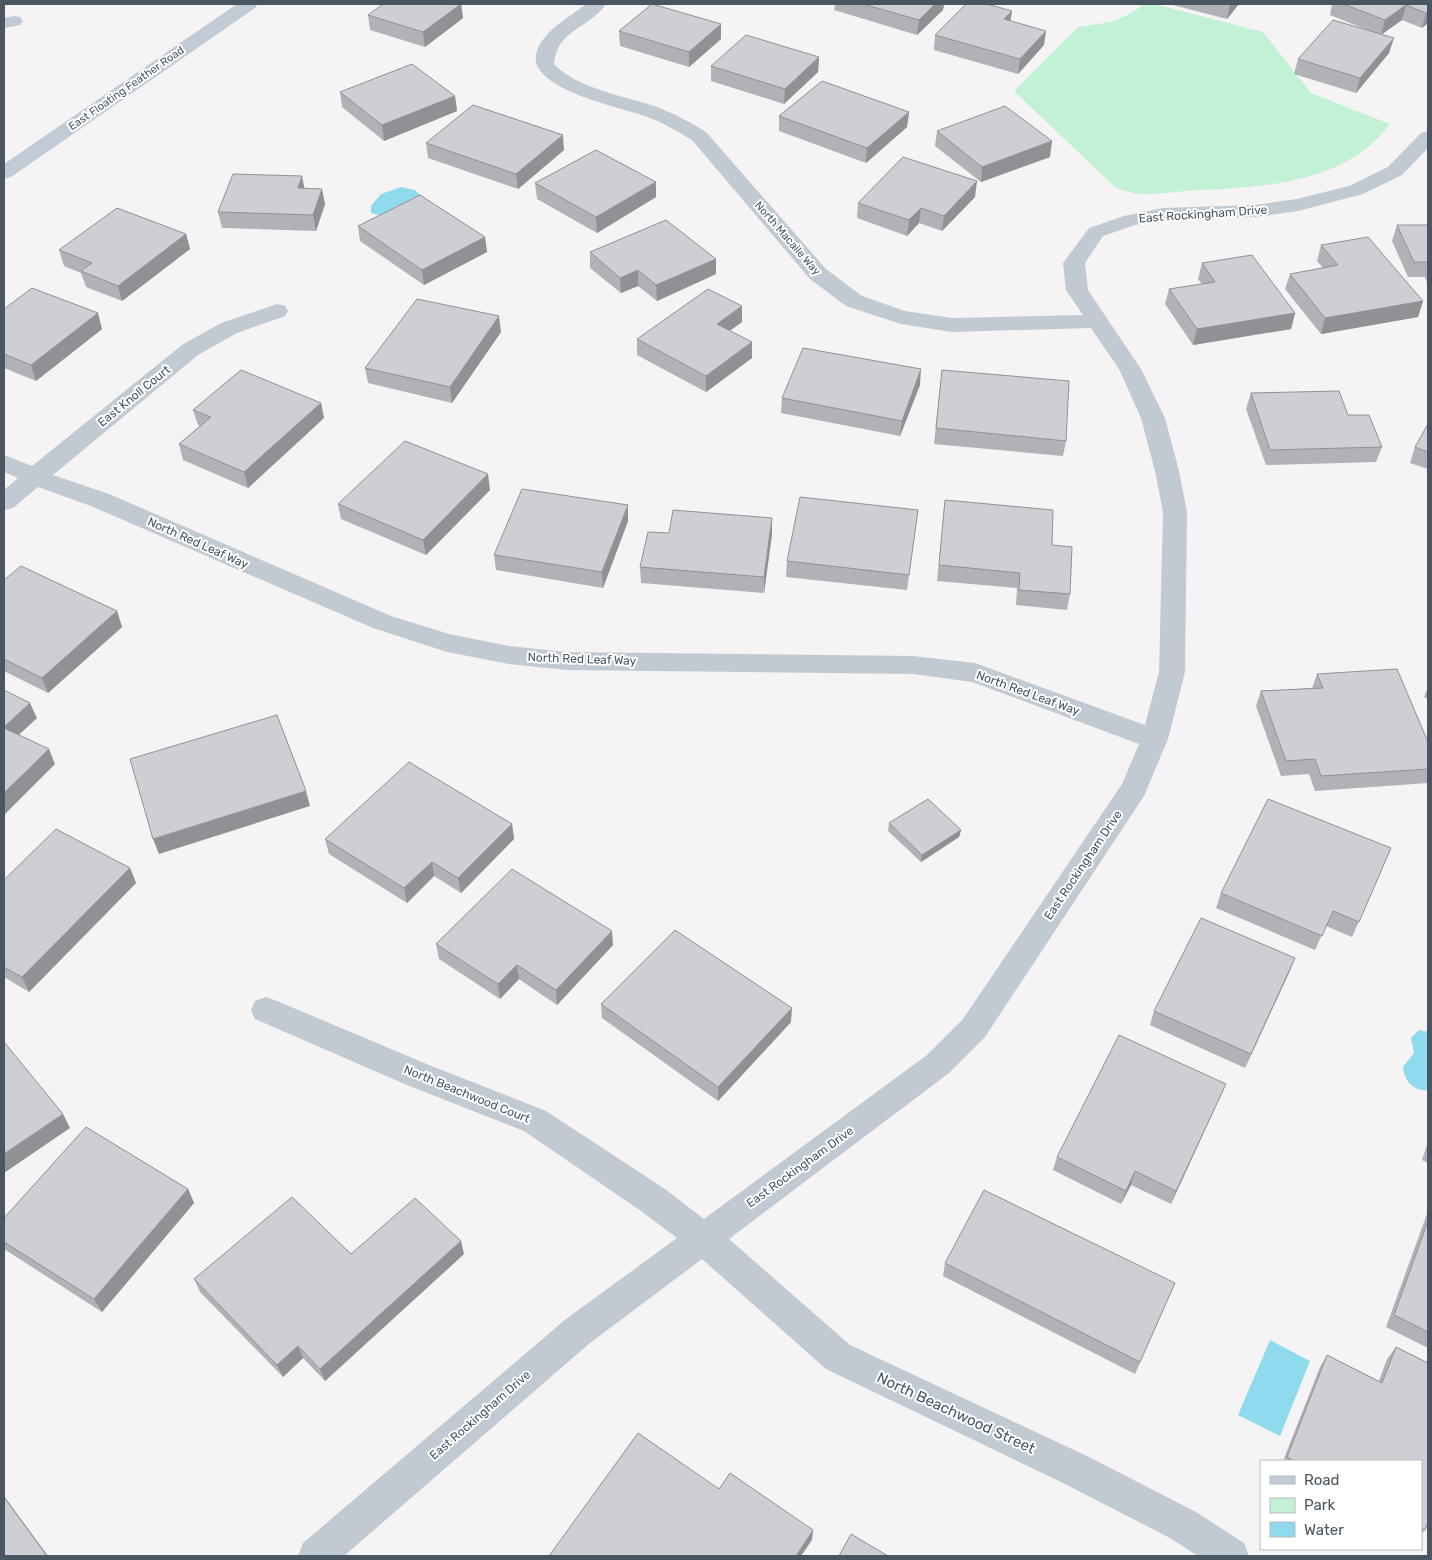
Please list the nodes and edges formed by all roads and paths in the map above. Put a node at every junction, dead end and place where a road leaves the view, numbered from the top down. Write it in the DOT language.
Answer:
graph roads {
  1 [pos="249,4"];
  2 [pos="596,4"];
  3 [pos="1425,146"];
  4 [pos="4,172"];
  5 [pos="277,311"];
  6 [pos="1096,321"];
  7 [pos="4,463"];
  8 [pos="35,477"];
  9 [pos="4,502"];
  10 [pos="1155,739"];
  11 [pos="266,1010"];
  12 [pos="703,1238"];
  13 [pos="316,1556"];
  14 [pos="1231,1556"];
  1 -- 4 [label="main road, East Floating Feather Road"];
  2 -- 6 [label="street, North Macaile Way"];
  3 -- 6 [label="street, East Rockingham Drive"];
  5 -- 8 [label="street, East Knoll Court"];
  6 -- 10 [label="street, East Rockingham Drive"];
  7 -- 8 [label="street, North Red Leaf Way"];
  8 -- 9 [label="street, East Knoll Court"];
  8 -- 10 [label="street, North Red Leaf Way"];
  10 -- 12 [label="street, East Rockingham Drive"];
  11 -- 12 [label="street, North Beachwood Court"];
  12 -- 13 [label="street, East Rockingham Drive"];
  12 -- 14 [label="street, North Beachwood Street"];
}
